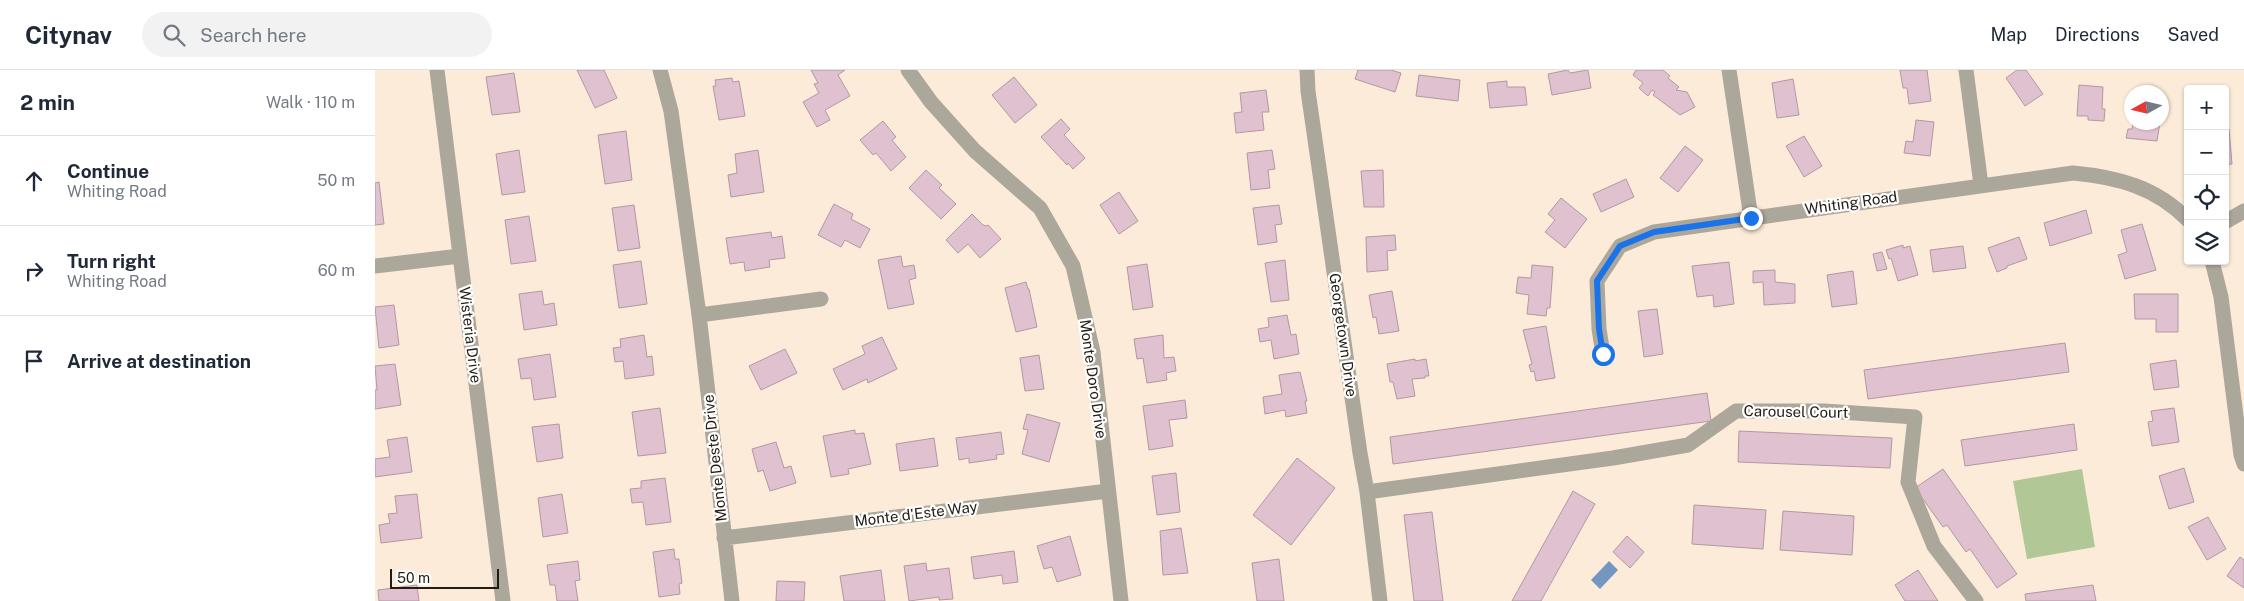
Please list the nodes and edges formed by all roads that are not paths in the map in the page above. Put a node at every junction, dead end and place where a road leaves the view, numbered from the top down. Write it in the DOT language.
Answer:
graph roads {
  1 [pos="437,70"];
  2 [pos="660,70"];
  3 [pos="908,70"];
  4 [pos="1307,70"];
  5 [pos="1729,70"];
  6 [pos="1966,70"];
  7 [pos="1981,185"];
  8 [pos="2244,211"];
  9 [pos="2184,216"];
  10 [pos="1751,218"];
  11 [pos="2228,220"];
  12 [pos="460,256"];
  13 [pos="2213,265"];
  14 [pos="375,266"];
  15 [pos="821,299"];
  16 [pos="699,315"];
  17 [pos="1603,354"];
  18 [pos="2244,464"];
  19 [pos="1108,491"];
  20 [pos="1367,492"];
  21 [pos="724,538"];
  22 [pos="503,601"];
  23 [pos="732,601"];
  24 [pos="1121,601"];
  25 [pos="1379,601"];
  26 [pos="1976,601"];
  1 -- 12 [label="street, Wisteria Drive"];
  2 -- 16 [label="street, Monte Deste Drive"];
  3 -- 19 [label="street, Monte Doro Drive"];
  4 -- 20 [label="street, Georgetown Drive"];
  5 -- 10 [label="street"];
  6 -- 7 [label="street"];
  7 -- 9 [label="street, Whiting Road"];
  7 -- 10 [label="street, Whiting Road"];
  8 -- 11 [label="street"];
  10 -- 17 [label="street, Whiting Road"];
  12 -- 14 [label="street"];
  12 -- 22 [label="street, Wisteria Drive"];
  13 -- 18 [label="street"];
  15 -- 16 [label="street"];
  16 -- 21 [label="street, Monte Deste Drive"];
  19 -- 21 [label="street, Monte d'Este Way"];
  19 -- 24 [label="street, Monte Doro Drive"];
  20 -- 25 [label="street, Georgetown Drive"];
  20 -- 26 [label="street, Carousel Court"];
  21 -- 23 [label="street, Monte Deste Drive"];
}
